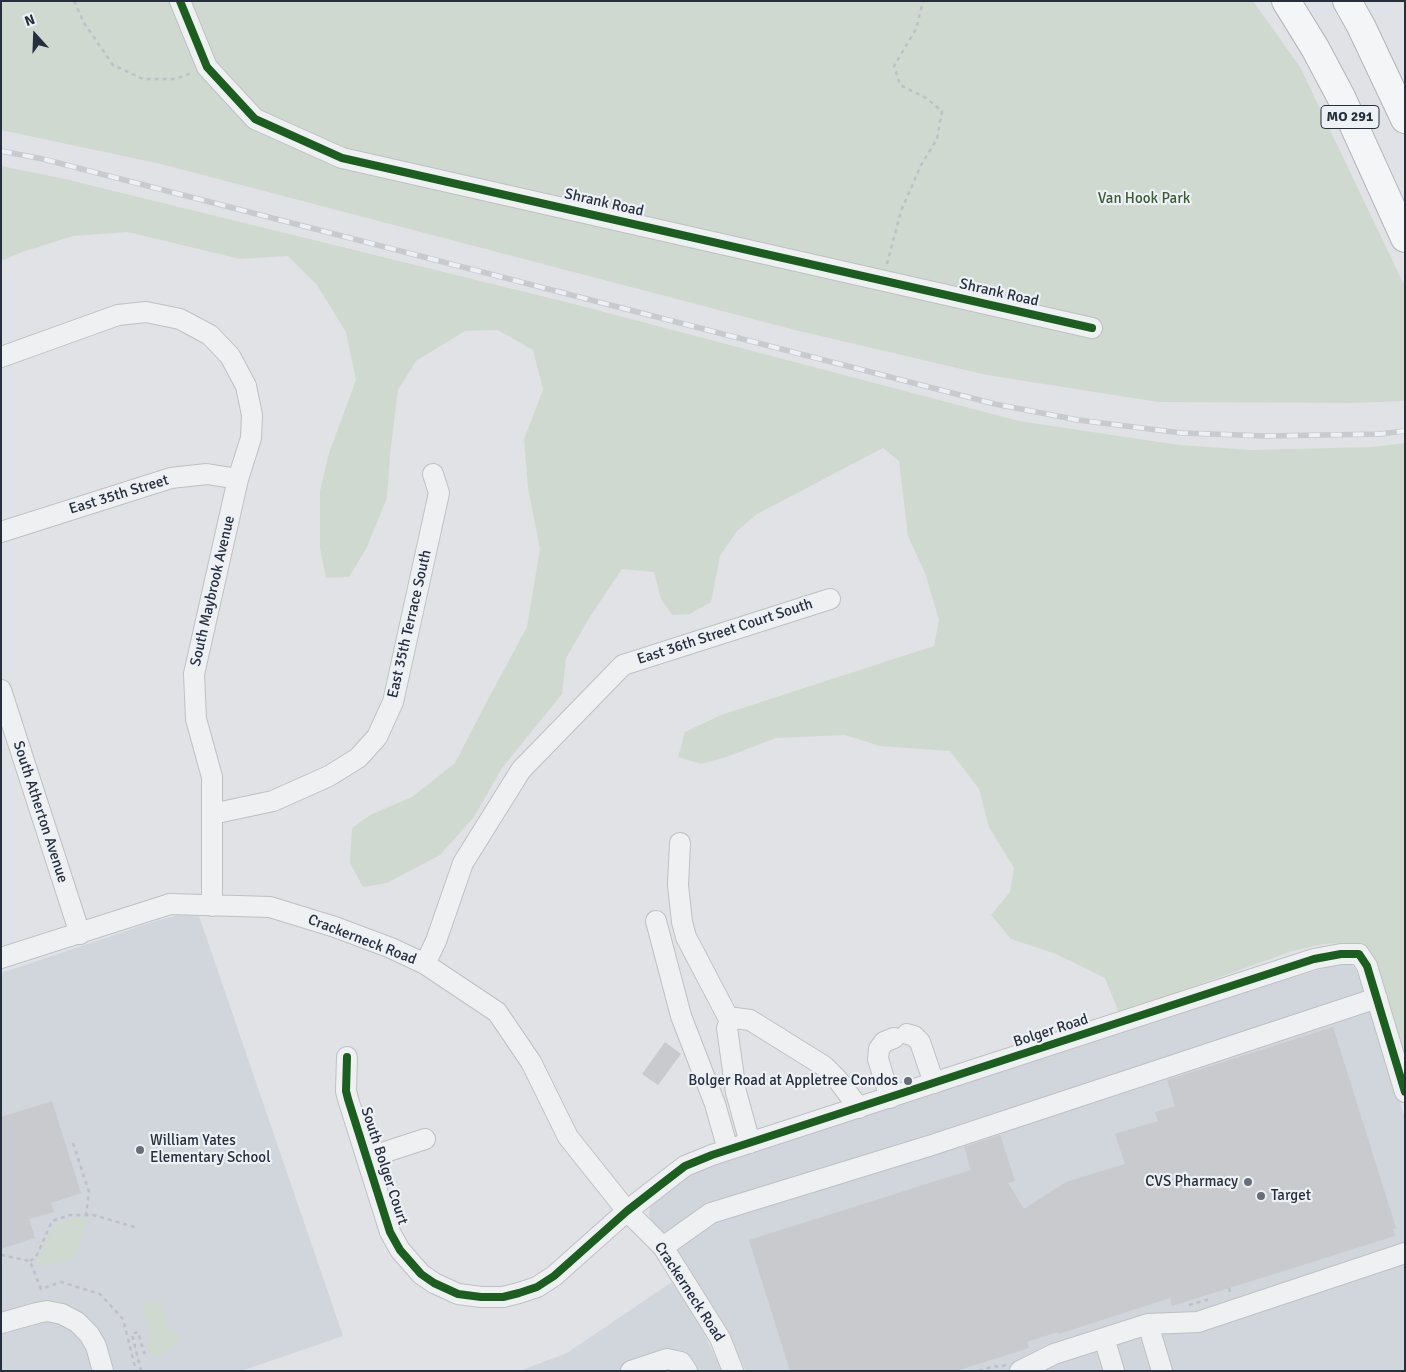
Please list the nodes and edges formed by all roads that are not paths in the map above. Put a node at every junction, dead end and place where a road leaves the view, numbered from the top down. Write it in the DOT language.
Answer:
graph roads {
  1 [pos="180,1"];
  2 [pos="1286,1"];
  3 [pos="1347,1"];
  4 [pos="1405,119"];
  5 [pos="1405,238"];
  6 [pos="1092,328"];
  7 [pos="1,357"];
  8 [pos="433,474"];
  9 [pos="238,479"];
  10 [pos="1,532"];
  11 [pos="830,598"];
  12 [pos="1,690"];
  13 [pos="212,814"];
  14 [pos="680,842"];
  15 [pos="212,906"];
  16 [pos="656,921"];
  17 [pos="80,934"];
  18 [pos="1,958"];
  19 [pos="425,964"];
  20 [pos="1377,998"];
  21 [pos="730,1021"];
  22 [pos="347,1057"];
  23 [pos="934,1083"];
  24 [pos="1405,1092"];
  25 [pos="890,1098"];
  26 [pos="859,1108"];
  27 [pos="425,1139"];
  28 [pos="750,1142"];
  29 [pos="728,1150"];
  30 [pos="367,1158"];
  31 [pos="627,1211"];
  32 [pos="663,1247"];
  33 [pos="1405,1253"];
  34 [pos="1,1323"];
  35 [pos="1148,1324"];
  36 [pos="1104,1338"];
  37 [pos="103,1371"];
  38 [pos="630,1371"];
  39 [pos="687,1371"];
  40 [pos="733,1371"];
  41 [pos="1020,1371"];
  42 [pos="1114,1371"];
  43 [pos="1162,1371"];
  1 -- 6 [label="street, Shrank Road"];
  2 -- 5 [label="highway, MO 291"];
  3 -- 4 [label="highway, MO 291"];
  7 -- 9 [label="street, South Maybrook Avenue"];
  8 -- 13 [label="street, East 35th Terrace South"];
  9 -- 10 [label="street, East 35th Street"];
  9 -- 13 [label="street, South Maybrook Avenue"];
  11 -- 19 [label="street, East 36th Street Court South"];
  12 -- 17 [label="street, South Atherton Avenue"];
  13 -- 15 [label="street, South Maybrook Avenue"];
  14 -- 21 [label="street"];
  15 -- 17 [label="street, Crackerneck Road"];
  15 -- 19 [label="street, Crackerneck Road"];
  16 -- 29 [label="street"];
  17 -- 18 [label="street, Crackerneck Road"];
  19 -- 31 [label="street, Crackerneck Road"];
  20 -- 23 [label="street, Bolger Road"];
  20 -- 24 [label="street, Bolger Road"];
  20 -- 32 [label="street"];
  21 -- 26 [label="street"];
  21 -- 28 [label="street"];
  22 -- 30 [label="street, South Bolger Court"];
  23 -- 25 [label="street, Bolger Road"];
  23 -- 25 [label="street"];
  25 -- 26 [label="street, Bolger Road"];
  26 -- 28 [label="street, Bolger Road"];
  27 -- 30 [label="street, South Bolger Court"];
  28 -- 29 [label="street, Bolger Road"];
  29 -- 31 [label="street, Bolger Road"];
  30 -- 31 [label="street, South Bolger Court"];
  31 -- 32 [label="street, Crackerneck Road"];
  32 -- 40 [label="street, Crackerneck Road"];
  33 -- 35 [label="street"];
  34 -- 37 [label="street"];
  35 -- 36 [label="street"];
  35 -- 43 [label="street"];
  36 -- 41 [label="street"];
  36 -- 42 [label="street"];
  38 -- 39 [label="street"];
}
